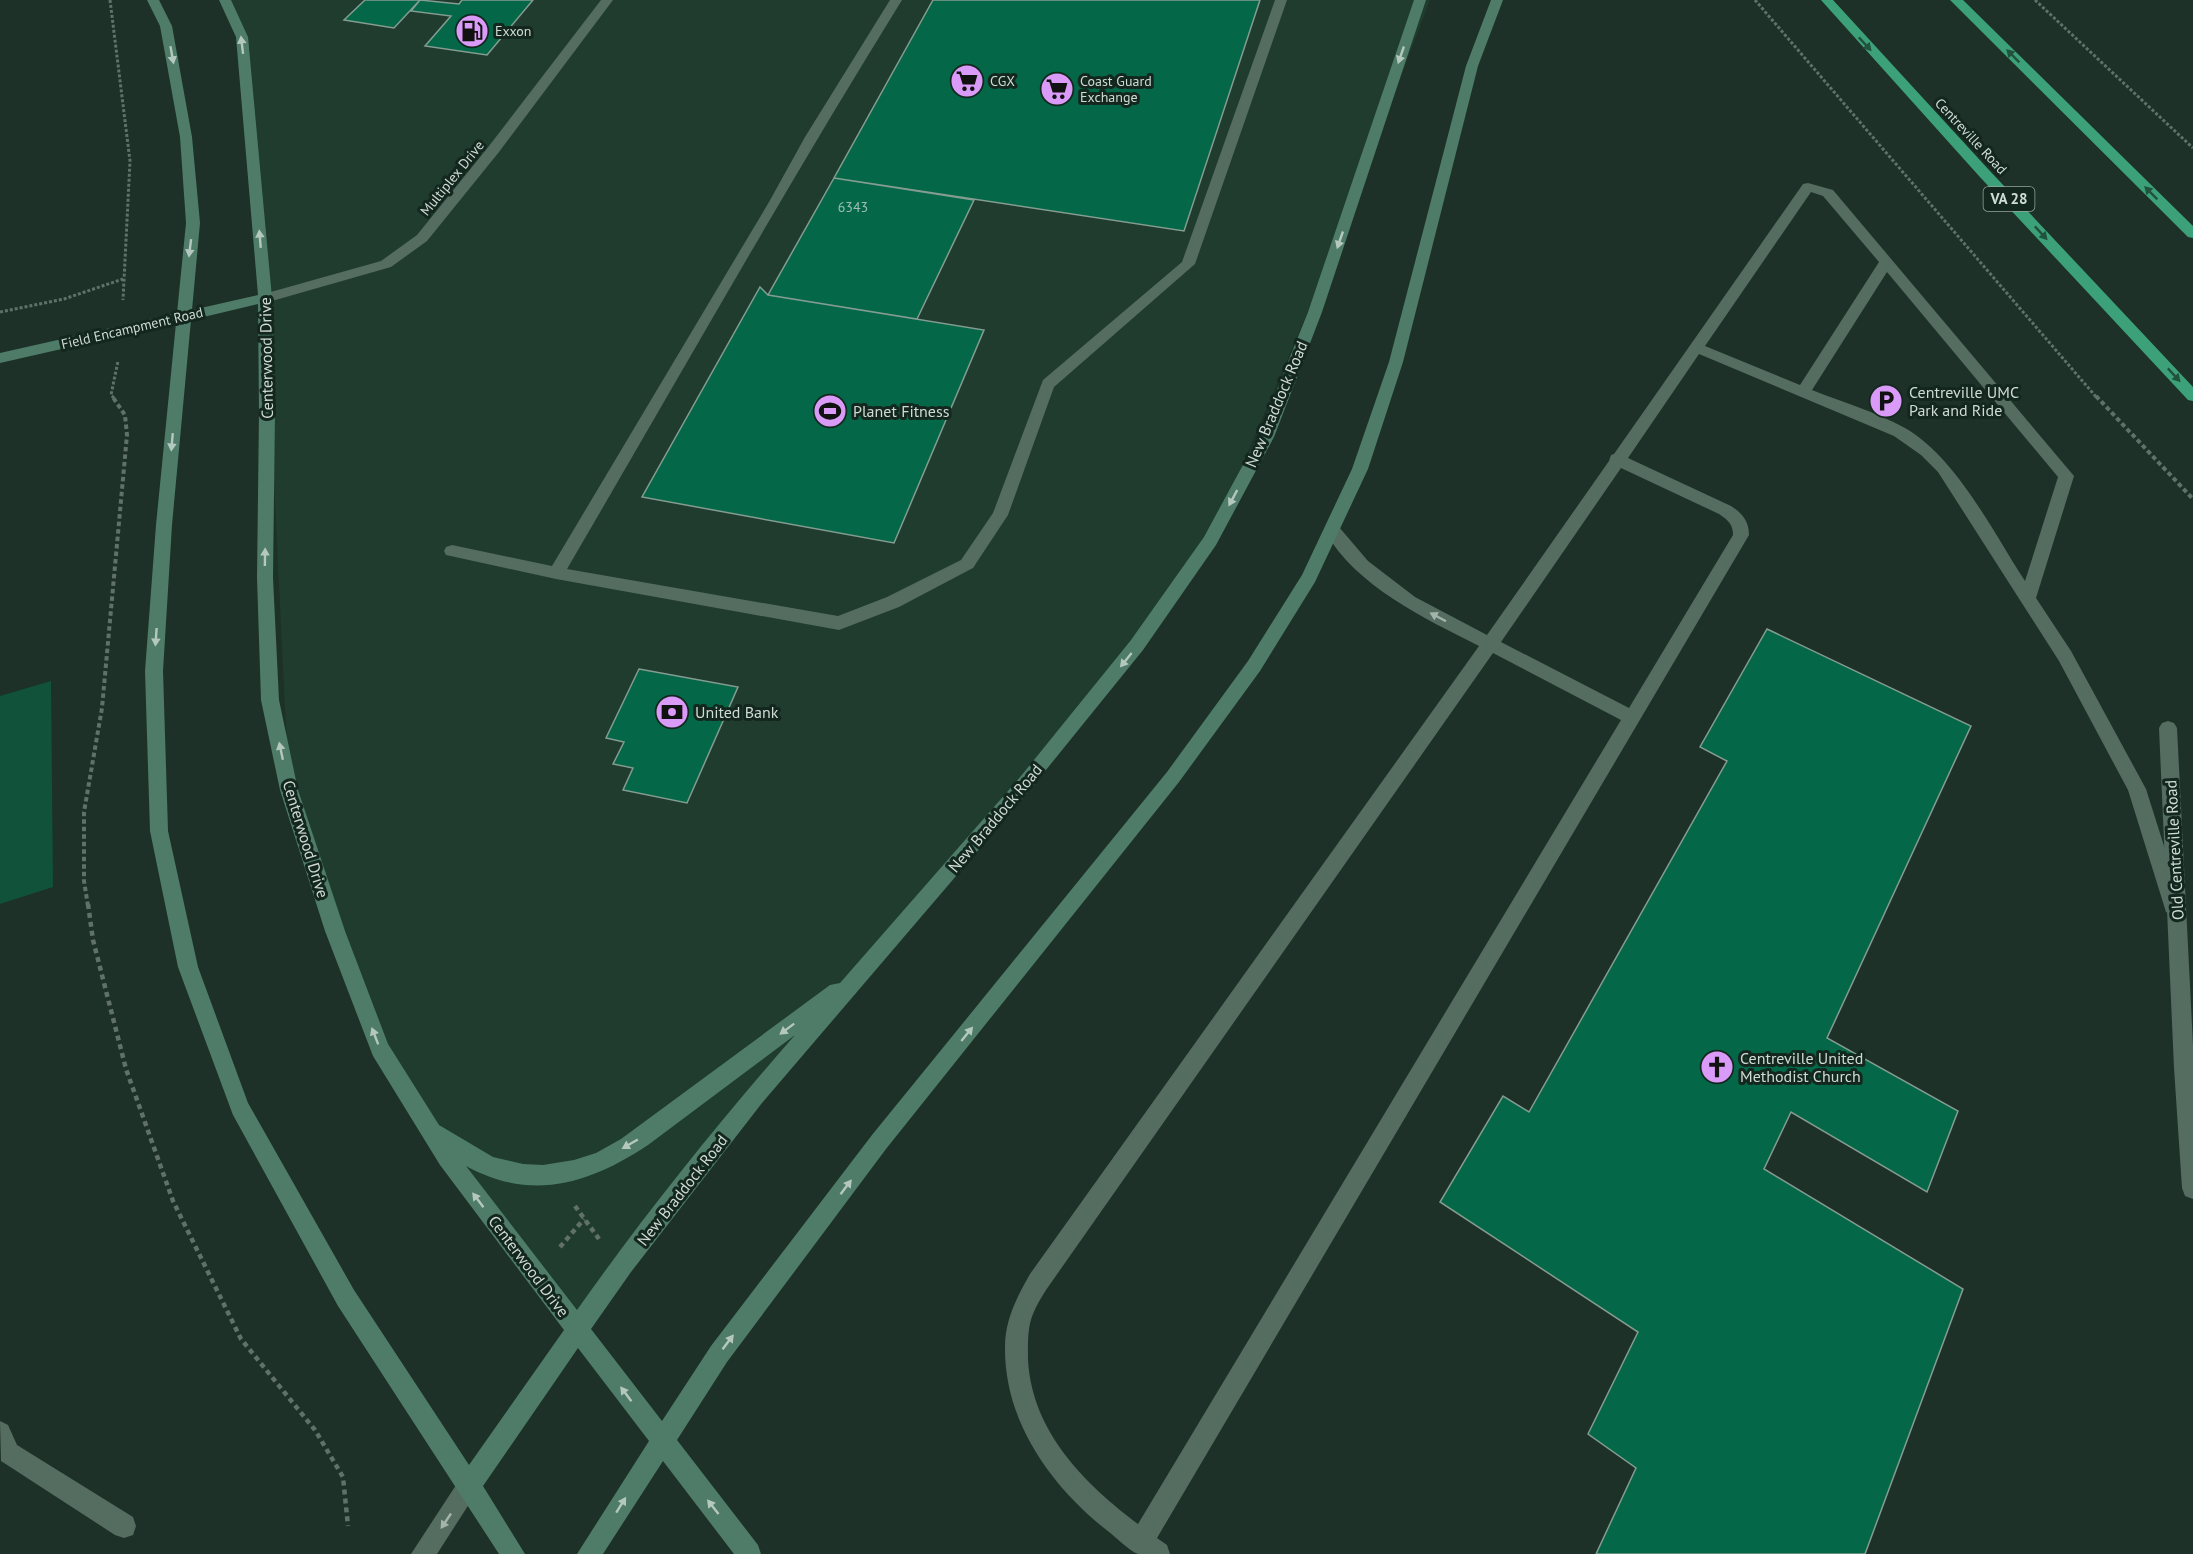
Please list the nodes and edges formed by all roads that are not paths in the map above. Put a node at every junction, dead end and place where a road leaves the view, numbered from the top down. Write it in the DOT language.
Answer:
graph roads {
  1 [pos="153,0"];
  2 [pos="225,0"];
  3 [pos="607,0"];
  4 [pos="896,0"];
  5 [pos="1281,0"];
  6 [pos="1420,0"];
  7 [pos="1497,0"];
  8 [pos="1827,0"];
  9 [pos="1956,0"];
  10 [pos="2193,234"];
  11 [pos="1886,262"];
  12 [pos="265,298"];
  13 [pos="183,316"];
  14 [pos="1695,347"];
  15 [pos="0,358"];
  16 [pos="1803,392"];
  17 [pos="2193,396"];
  18 [pos="1616,459"];
  19 [pos="1333,531"];
  20 [pos="453,551"];
  21 [pos="556,573"];
  22 [pos="2028,599"];
  23 [pos="1490,644"];
  24 [pos="1633,718"];
  25 [pos="2168,728"];
  26 [pos="2178,921"];
  27 [pos="868,969"];
  28 [pos="428,1128"];
  29 [pos="2193,1188"];
  30 [pos="578,1330"];
  31 [pos="0,1433"];
  32 [pos="662,1440"];
  33 [pos="468,1487"];
  34 [pos="124,1526"];
  35 [pos="1142,1541"];
  36 [pos="423,1554"];
  37 [pos="513,1554"];
  38 [pos="589,1554"];
  39 [pos="748,1554"];
  40 [pos="1158,1554"];
  1 -- 13 [label="street, one-way"];
  12 -- 2 [label="street, Centerwood Drive, one-way"];
  3 -- 12 [label="street, Multiplex Drive"];
  4 -- 21 [label="street"];
  5 -- 21 [label="street"];
  6 -- 27 [label="street, New Braddock Road, one-way"];
  7 -- 19 [label="street"];
  8 -- 17 [label="highway, Centreville Road / VA 28, one-way"];
  10 -- 9 [label="highway, one-way"];
  11 -- 14 [label="street"];
  11 -- 16 [label="street"];
  11 -- 22 [label="street"];
  12 -- 13 [label="street, Field Encampment Road"];
  28 -- 12 [label="street, Centerwood Drive, one-way"];
  13 -- 15 [label="street, Field Encampment Road"];
  13 -- 33 [label="street, one-way"];
  14 -- 16 [label="street"];
  14 -- 18 [label="street"];
  16 -- 22 [label="street"];
  18 -- 23 [label="street"];
  18 -- 24 [label="street"];
  23 -- 19 [label="street, one-way"];
  32 -- 19 [label="street, one-way"];
  20 -- 21 [label="street"];
  22 -- 26 [label="street"];
  23 -- 24 [label="street"];
  23 -- 35 [label="street"];
  24 -- 35 [label="street"];
  25 -- 26 [label="street, Old Centreville Road"];
  26 -- 29 [label="street, Old Centreville Road"];
  27 -- 28 [label="street, one-way"];
  27 -- 30 [label="street, New Braddock Road"];
  30 -- 28 [label="street, Centerwood Drive, one-way"];
  32 -- 30 [label="street, Centerwood Drive, one-way"];
  30 -- 33 [label="street, New Braddock Road"];
  31 -- 34 [label="street"];
  38 -- 32 [label="street, one-way"];
  39 -- 32 [label="street, Centerwood Drive, one-way"];
  33 -- 36 [label="street, New Braddock Road, one-way"];
  33 -- 37 [label="street"];
  35 -- 40 [label="street"];
}
